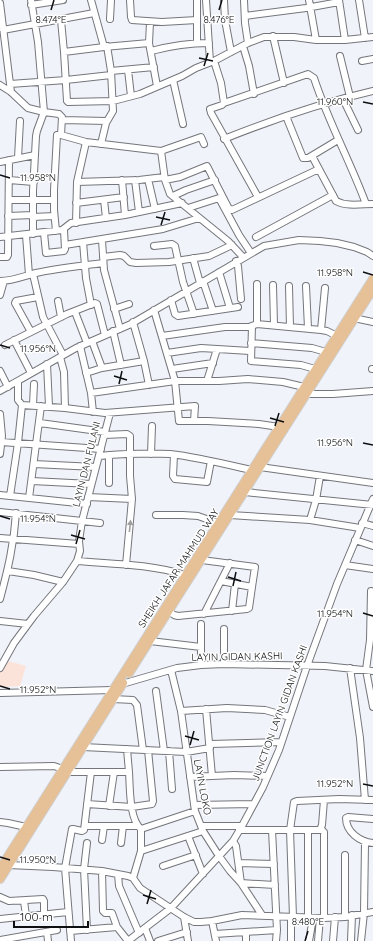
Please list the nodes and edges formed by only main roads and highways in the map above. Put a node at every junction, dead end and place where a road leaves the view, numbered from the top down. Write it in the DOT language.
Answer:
graph roads {
  1 [pos="373,278"];
  2 [pos="373,289"];
  3 [pos="305,390"];
  4 [pos="65,770"];
  5 [pos="0,869"];
  6 [pos="0,879"];
  1 -- 3 [label="main road, SHEIKH JAFAR MAHMUD WAY"];
  2 -- 3 [label="main road, SHEIKH JAFAR MAHMUD WAY"];
  3 -- 4 [label="main road, SHEIKH JAFAR MAHMUD WAY"];
  3 -- 4 [label="main road, SHEIKH JAFAR MAHMUD WAY"];
  4 -- 5 [label="main road, SHEIKH JAFAR MAHMUD WAY"];
  4 -- 6 [label="main road, SHEIKH JAFAR MAHMUD WAY"];
}
